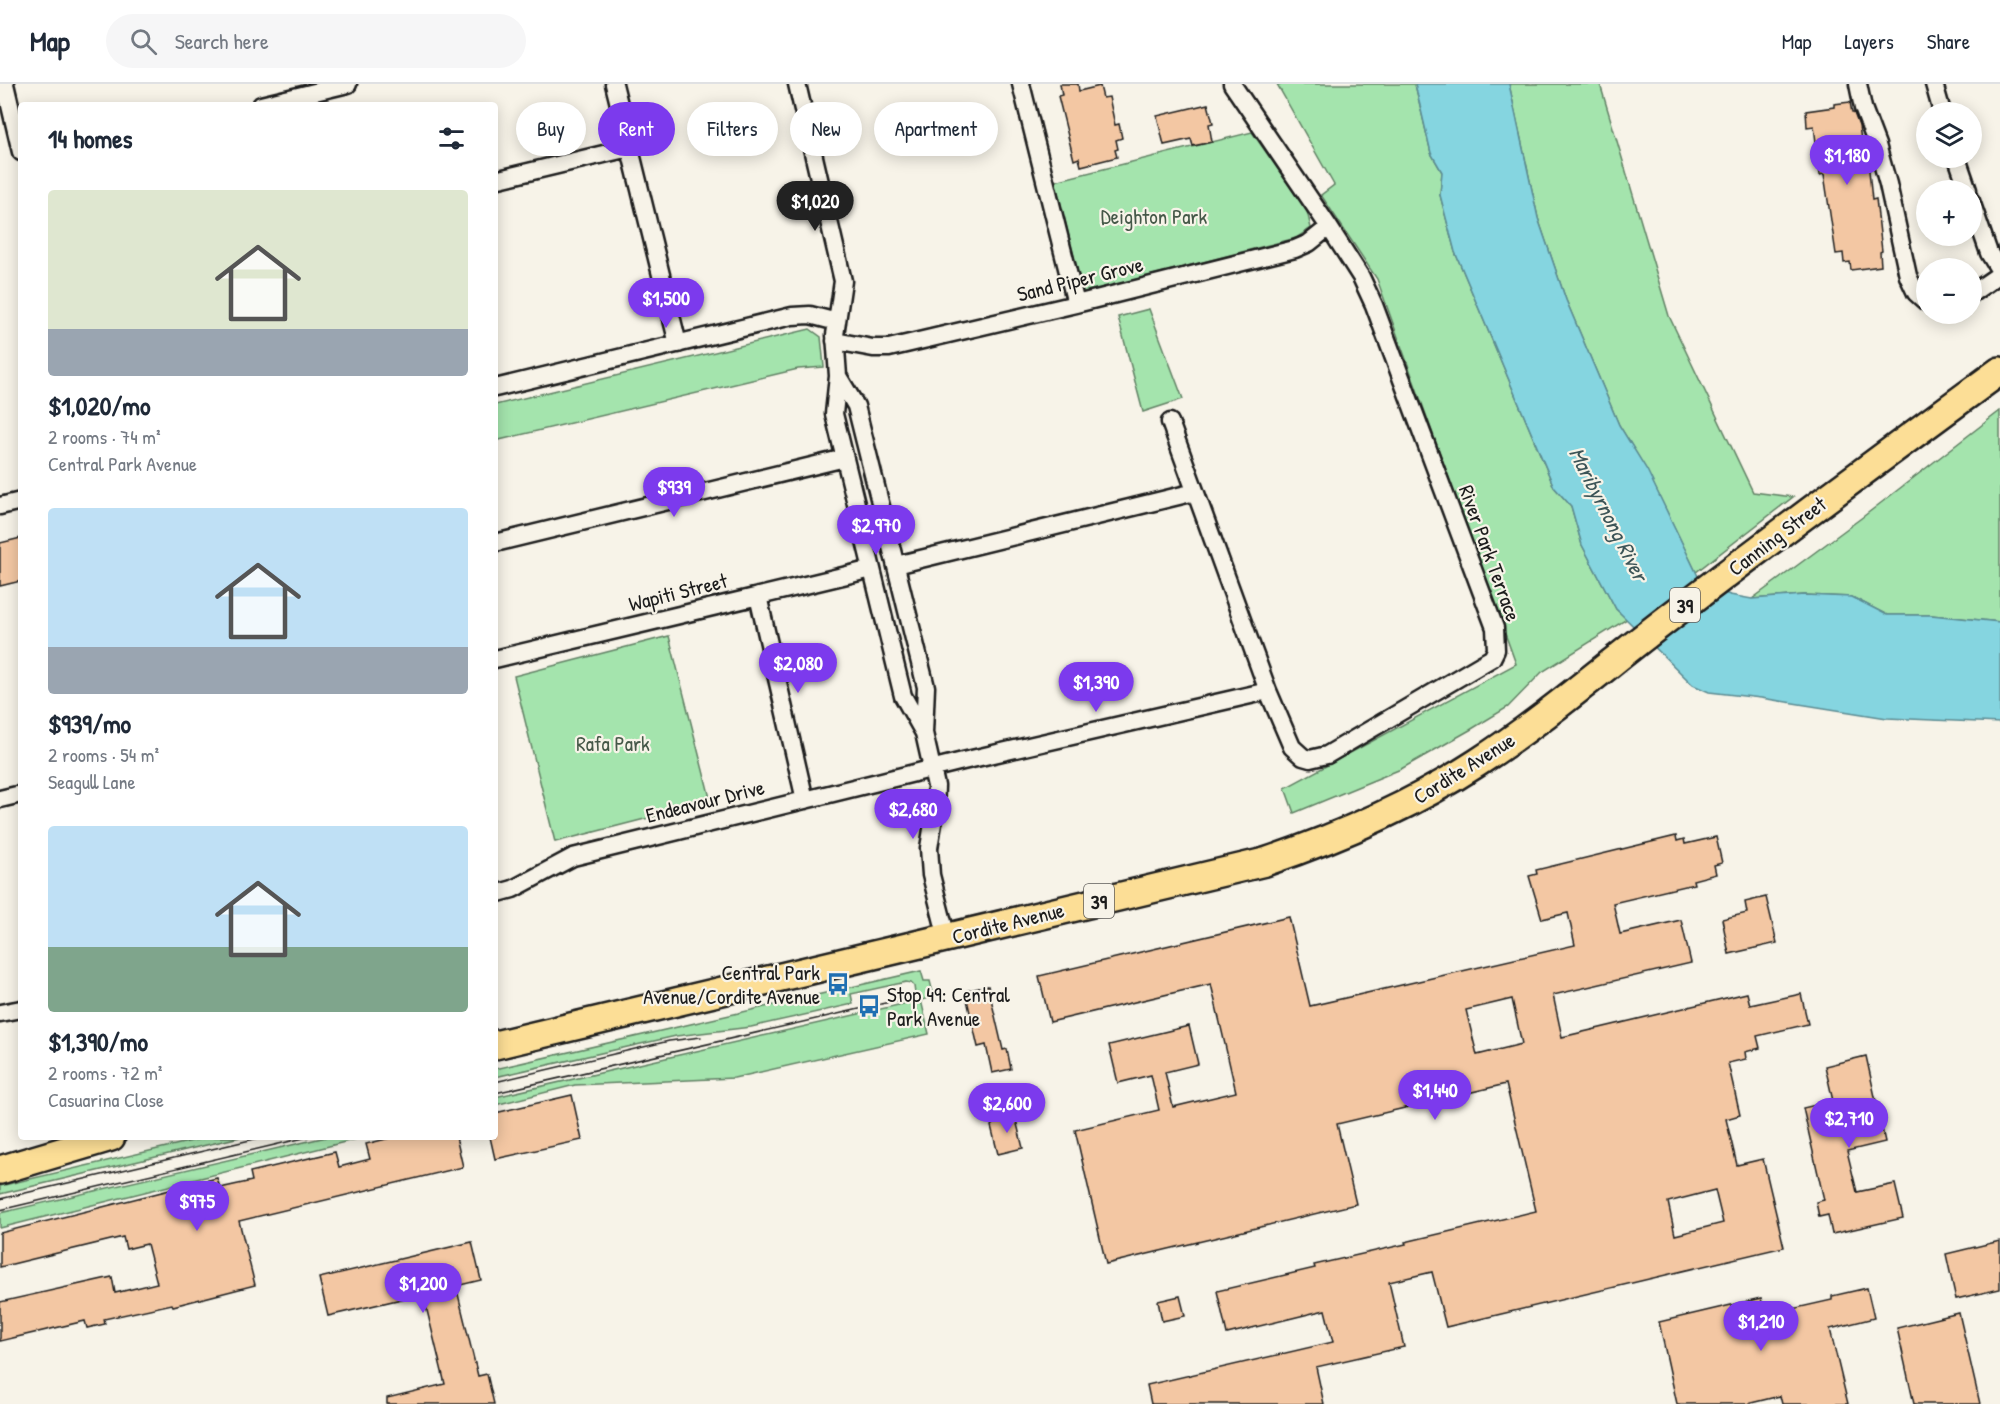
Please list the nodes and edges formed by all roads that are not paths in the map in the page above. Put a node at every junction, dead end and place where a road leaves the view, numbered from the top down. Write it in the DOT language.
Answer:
graph roads {
  1 [pos="5,84"];
  2 [pos="348,84"];
  3 [pos="614,84"];
  4 [pos="797,84"];
  5 [pos="1021,84"];
  6 [pos="1232,84"];
  7 [pos="1858,84"];
  8 [pos="1934,84"];
  9 [pos="314,88"];
  10 [pos="270,102"];
  11 [pos="618,102"];
  12 [pos="1939,102"];
  13 [pos="18,139"];
  14 [pos="598,155"];
  15 [pos="631,156"];
  16 [pos="498,179"];
  17 [pos="1329,228"];
  18 [pos="1982,233"];
  19 [pos="2000,273"];
  20 [pos="1982,286"];
  21 [pos="1916,293"];
  22 [pos="1076,304"];
  23 [pos="837,322"];
  24 [pos="835,341"];
  25 [pos="678,344"];
  26 [pos="2000,371"];
  27 [pos="838,376"];
  28 [pos="498,386"];
  29 [pos="1170,423"];
  30 [pos="845,458"];
  31 [pos="1195,492"];
  32 [pos="18,502"];
  33 [pos="0,506"];
  34 [pos="498,542"];
  35 [pos="896,565"];
  36 [pos="872,569"];
  37 [pos="758,596"];
  38 [pos="498,658"];
  39 [pos="1268,691"];
  40 [pos="1557,704"];
  41 [pos="924,733"];
  42 [pos="932,769"];
  43 [pos="18,795"];
  44 [pos="0,799"];
  45 [pos="805,800"];
  46 [pos="498,893"];
  47 [pos="947,938"];
  48 [pos="18,1010"];
  49 [pos="0,1013"];
  50 [pos="498,1044"];
  51 [pos="87,1140"];
  52 [pos="101,1140"];
  53 [pos="0,1153"];
  54 [pos="0,1170"];
  1 -- 13 [label="street"];
  2 -- 9 [label="street"];
  3 -- 11 [label="street"];
  4 -- 23 [label="street"];
  5 -- 22 [label="street"];
  6 -- 17 [label="street, River Park Terrace"];
  7 -- 21 [label="street"];
  8 -- 12 [label="street"];
  9 -- 10 [label="street"];
  14 -- 16 [label="street"];
  15 -- 25 [label="street"];
  17 -- 22 [label="street, Sand Piper Grove"];
  17 -- 39 [label="street, River Park Terrace"];
  18 -- 19 [label="street"];
  19 -- 20 [label="street"];
  22 -- 24 [label="street, Sand Piper Grove"];
  23 -- 24 [label="street"];
  23 -- 25 [label="street"];
  24 -- 27 [label="street"];
  25 -- 28 [label="street"];
  26 -- 40 [label="main road, Canning Street / 39"];
  27 -- 30 [label="street"];
  27 -- 35 [label="street"];
  29 -- 31 [label="street, River Park Terrace"];
  30 -- 34 [label="street"];
  30 -- 36 [label="street"];
  31 -- 35 [label="street"];
  31 -- 39 [label="street, River Park Terrace"];
  32 -- 33 [label="street"];
  35 -- 41 [label="street"];
  36 -- 37 [label="street, Wapiti Street"];
  36 -- 41 [label="street"];
  37 -- 38 [label="street, Wapiti Street"];
  37 -- 45 [label="street"];
  39 -- 42 [label="street, Endeavour Drive"];
  40 -- 47 [label="main road, Cordite Avenue / 39"];
  41 -- 42 [label="street"];
  42 -- 45 [label="street, Endeavour Drive"];
  42 -- 47 [label="street"];
  43 -- 44 [label="street"];
  45 -- 46 [label="street, Endeavour Drive"];
  47 -- 50 [label="main road, Cordite Avenue / 39"];
  48 -- 49 [label="street"];
  51 -- 53 [label="main road"];
  52 -- 54 [label="main road"];
}
